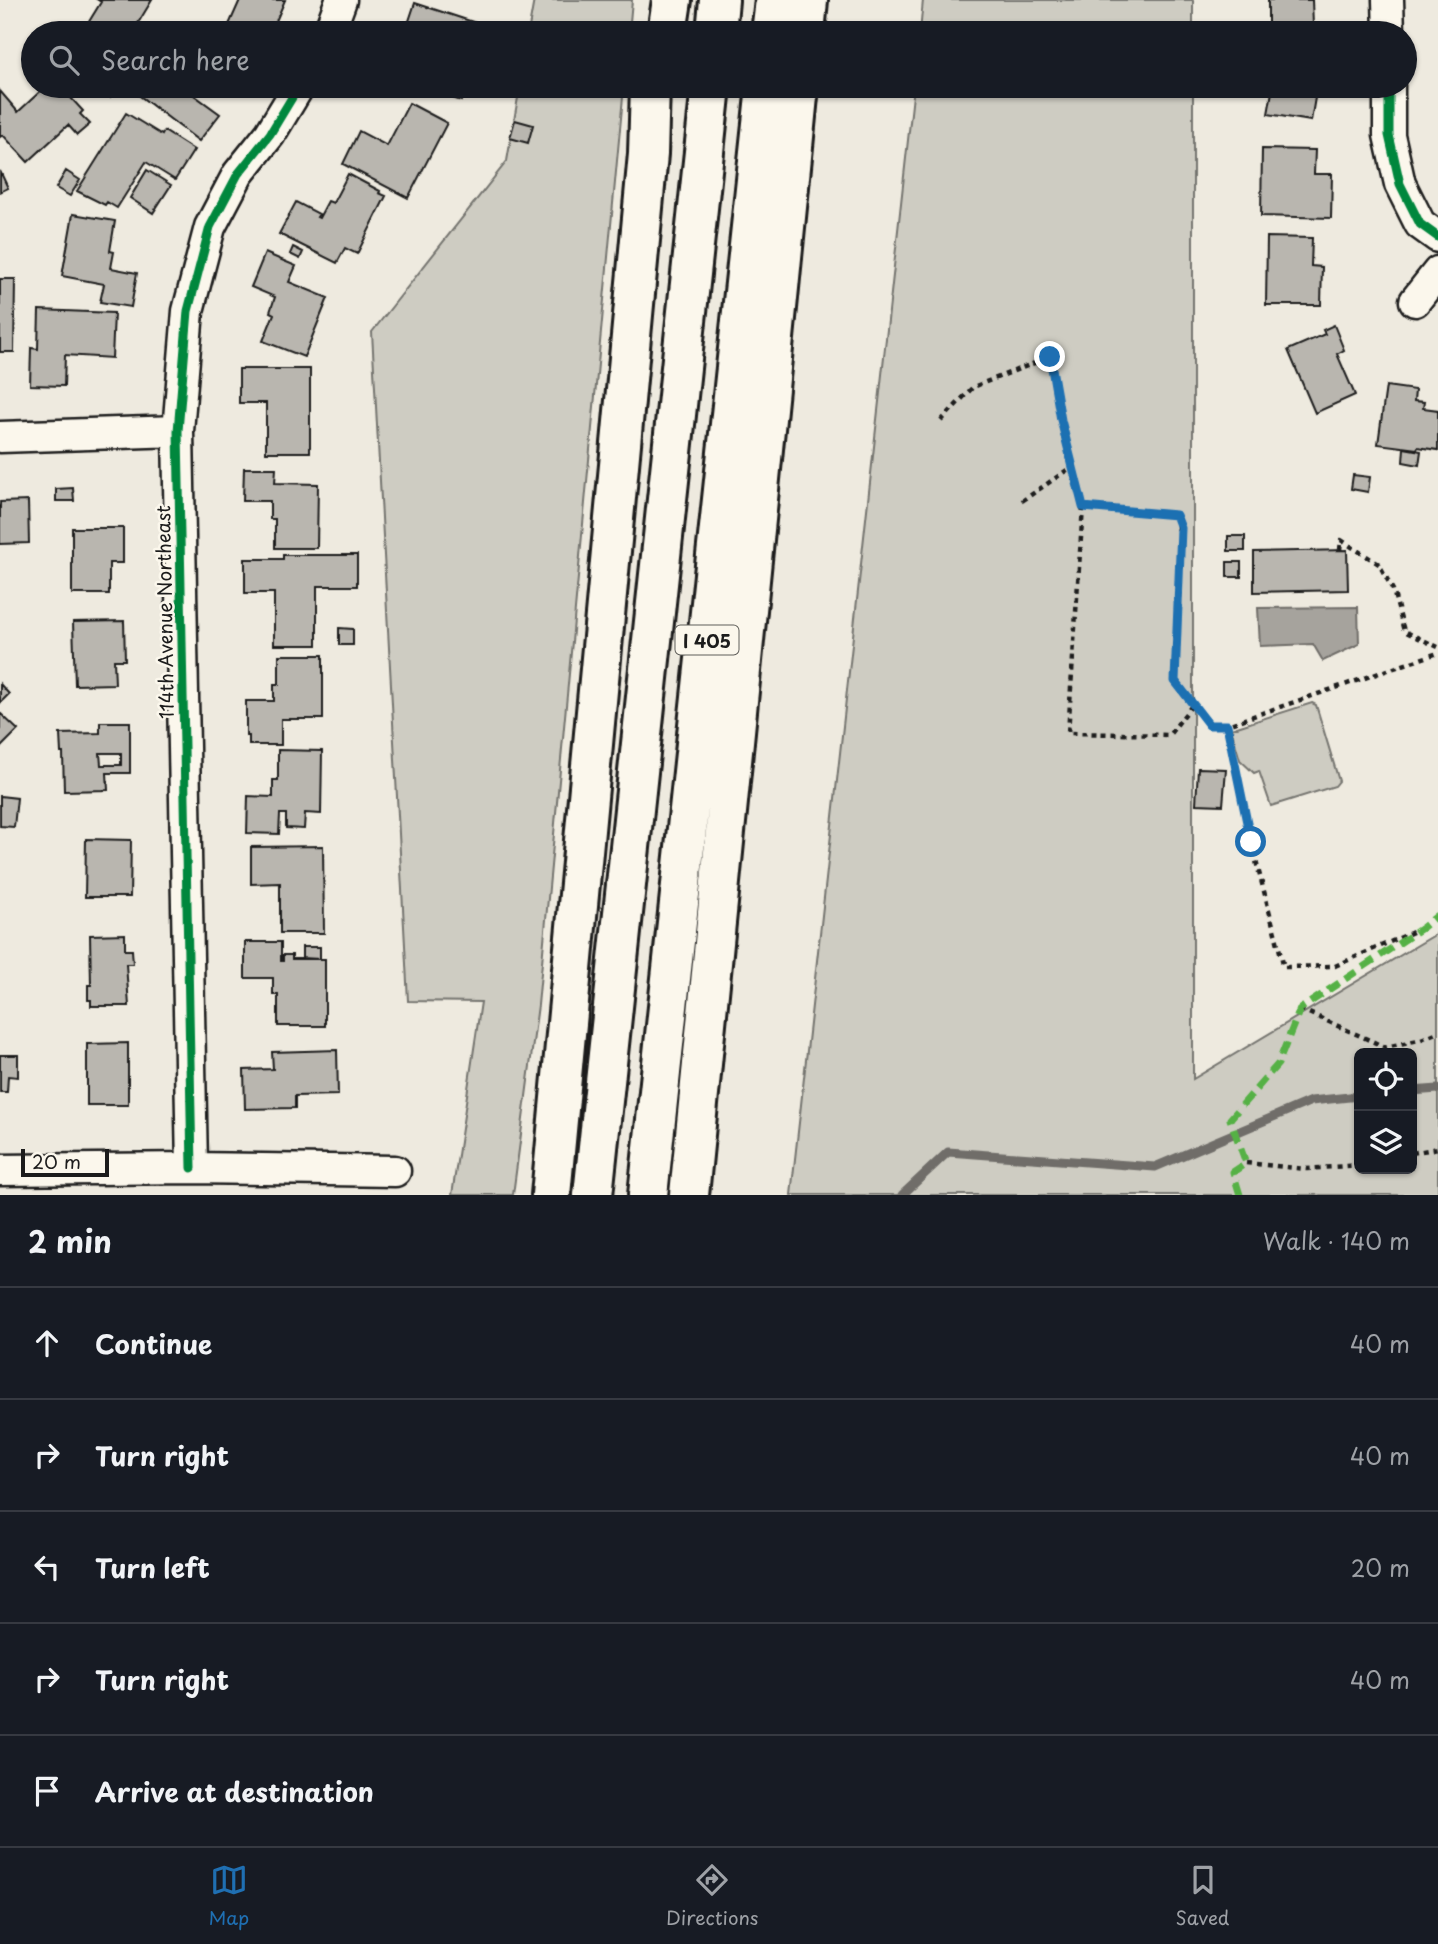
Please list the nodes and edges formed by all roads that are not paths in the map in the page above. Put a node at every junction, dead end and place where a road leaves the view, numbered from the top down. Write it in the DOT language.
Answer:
graph roads {
  1 [pos="341,0"];
  2 [pos="653,0"];
  3 [pos="672,0"];
  4 [pos="719,0"];
  5 [pos="775,0"];
  6 [pos="808,0"];
  7 [pos="1388,0"];
  8 [pos="333,21"];
  9 [pos="652,21"];
  10 [pos="669,21"];
  11 [pos="717,21"];
  12 [pos="772,21"];
  13 [pos="806,21"];
  14 [pos="1388,21"];
  15 [pos="292,98"];
  16 [pos="650,98"];
  17 [pos="657,98"];
  18 [pos="709,98"];
  19 [pos="765,98"];
  20 [pos="798,98"];
  21 [pos="1389,98"];
  22 [pos="648,154"];
  23 [pos="1438,237"];
  24 [pos="1438,272"];
  25 [pos="1415,301"];
  26 [pos="178,432"];
  27 [pos="0,437"];
  28 [pos="191,1168"];
  29 [pos="0,1170"];
  30 [pos="395,1171"];
  31 [pos="551,1195"];
  32 [pos="593,1195"];
  33 [pos="648,1195"];
  34 [pos="690,1195"];
  1 -- 8 [label="street"];
  2 -- 9 [label="highway"];
  3 -- 10 [label="highway"];
  4 -- 11 [label="highway"];
  5 -- 12 [label="highway"];
  6 -- 13 [label="highway"];
  7 -- 14 [label="street"];
  15 -- 26 [label="street, 114th Avenue Northeast"];
  16 -- 22 [label="highway"];
  17 -- 22 [label="highway"];
  18 -- 32 [label="highway, I 405"];
  19 -- 33 [label="highway, I 405"];
  20 -- 34 [label="highway, I 405"];
  21 -- 23 [label="street"];
  22 -- 31 [label="highway"];
  24 -- 25 [label="street"];
  26 -- 27 [label="street"];
  26 -- 28 [label="street, 114th Avenue Northeast"];
  28 -- 29 [label="street"];
  28 -- 30 [label="street"];
}
